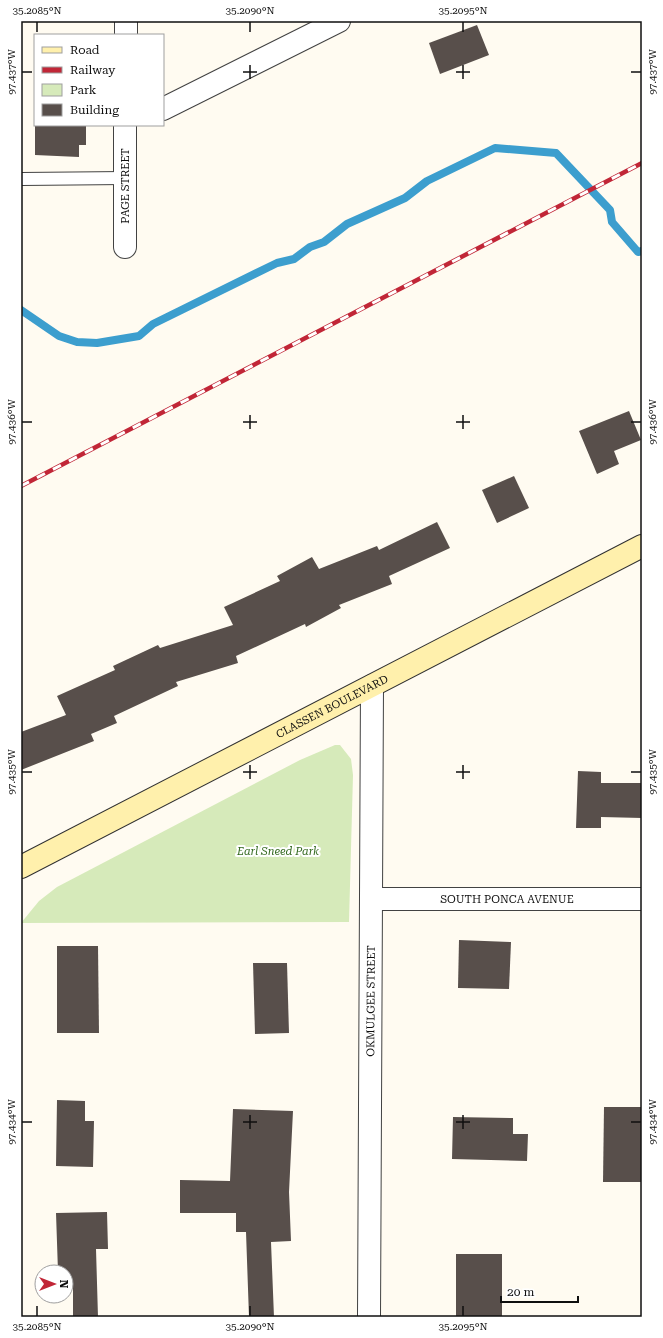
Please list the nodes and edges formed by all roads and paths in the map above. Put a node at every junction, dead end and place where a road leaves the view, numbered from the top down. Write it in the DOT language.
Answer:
graph roads {
  1 [pos="126,21"];
  2 [pos="339,21"];
  3 [pos="126,34"];
  4 [pos="164,109"];
  5 [pos="126,126"];
  6 [pos="125,178"];
  7 [pos="21,179"];
  8 [pos="125,247"];
  9 [pos="642,546"];
  10 [pos="372,686"];
  11 [pos="21,867"];
  12 [pos="371,899"];
  13 [pos="642,899"];
  14 [pos="369,1317"];
  1 -- 3 [label="street"];
  2 -- 4 [label="street"];
  5 -- 6 [label="street, PAGE STREET"];
  6 -- 7 [label="lane"];
  6 -- 8 [label="street, PAGE STREET"];
  9 -- 10 [label="main road, CLASSEN BOULEVARD"];
  10 -- 11 [label="main road, CLASSEN BOULEVARD"];
  10 -- 12 [label="street, OKMULGEE STREET"];
  12 -- 13 [label="street, SOUTH PONCA AVENUE"];
  12 -- 14 [label="street, OKMULGEE STREET"];
}
